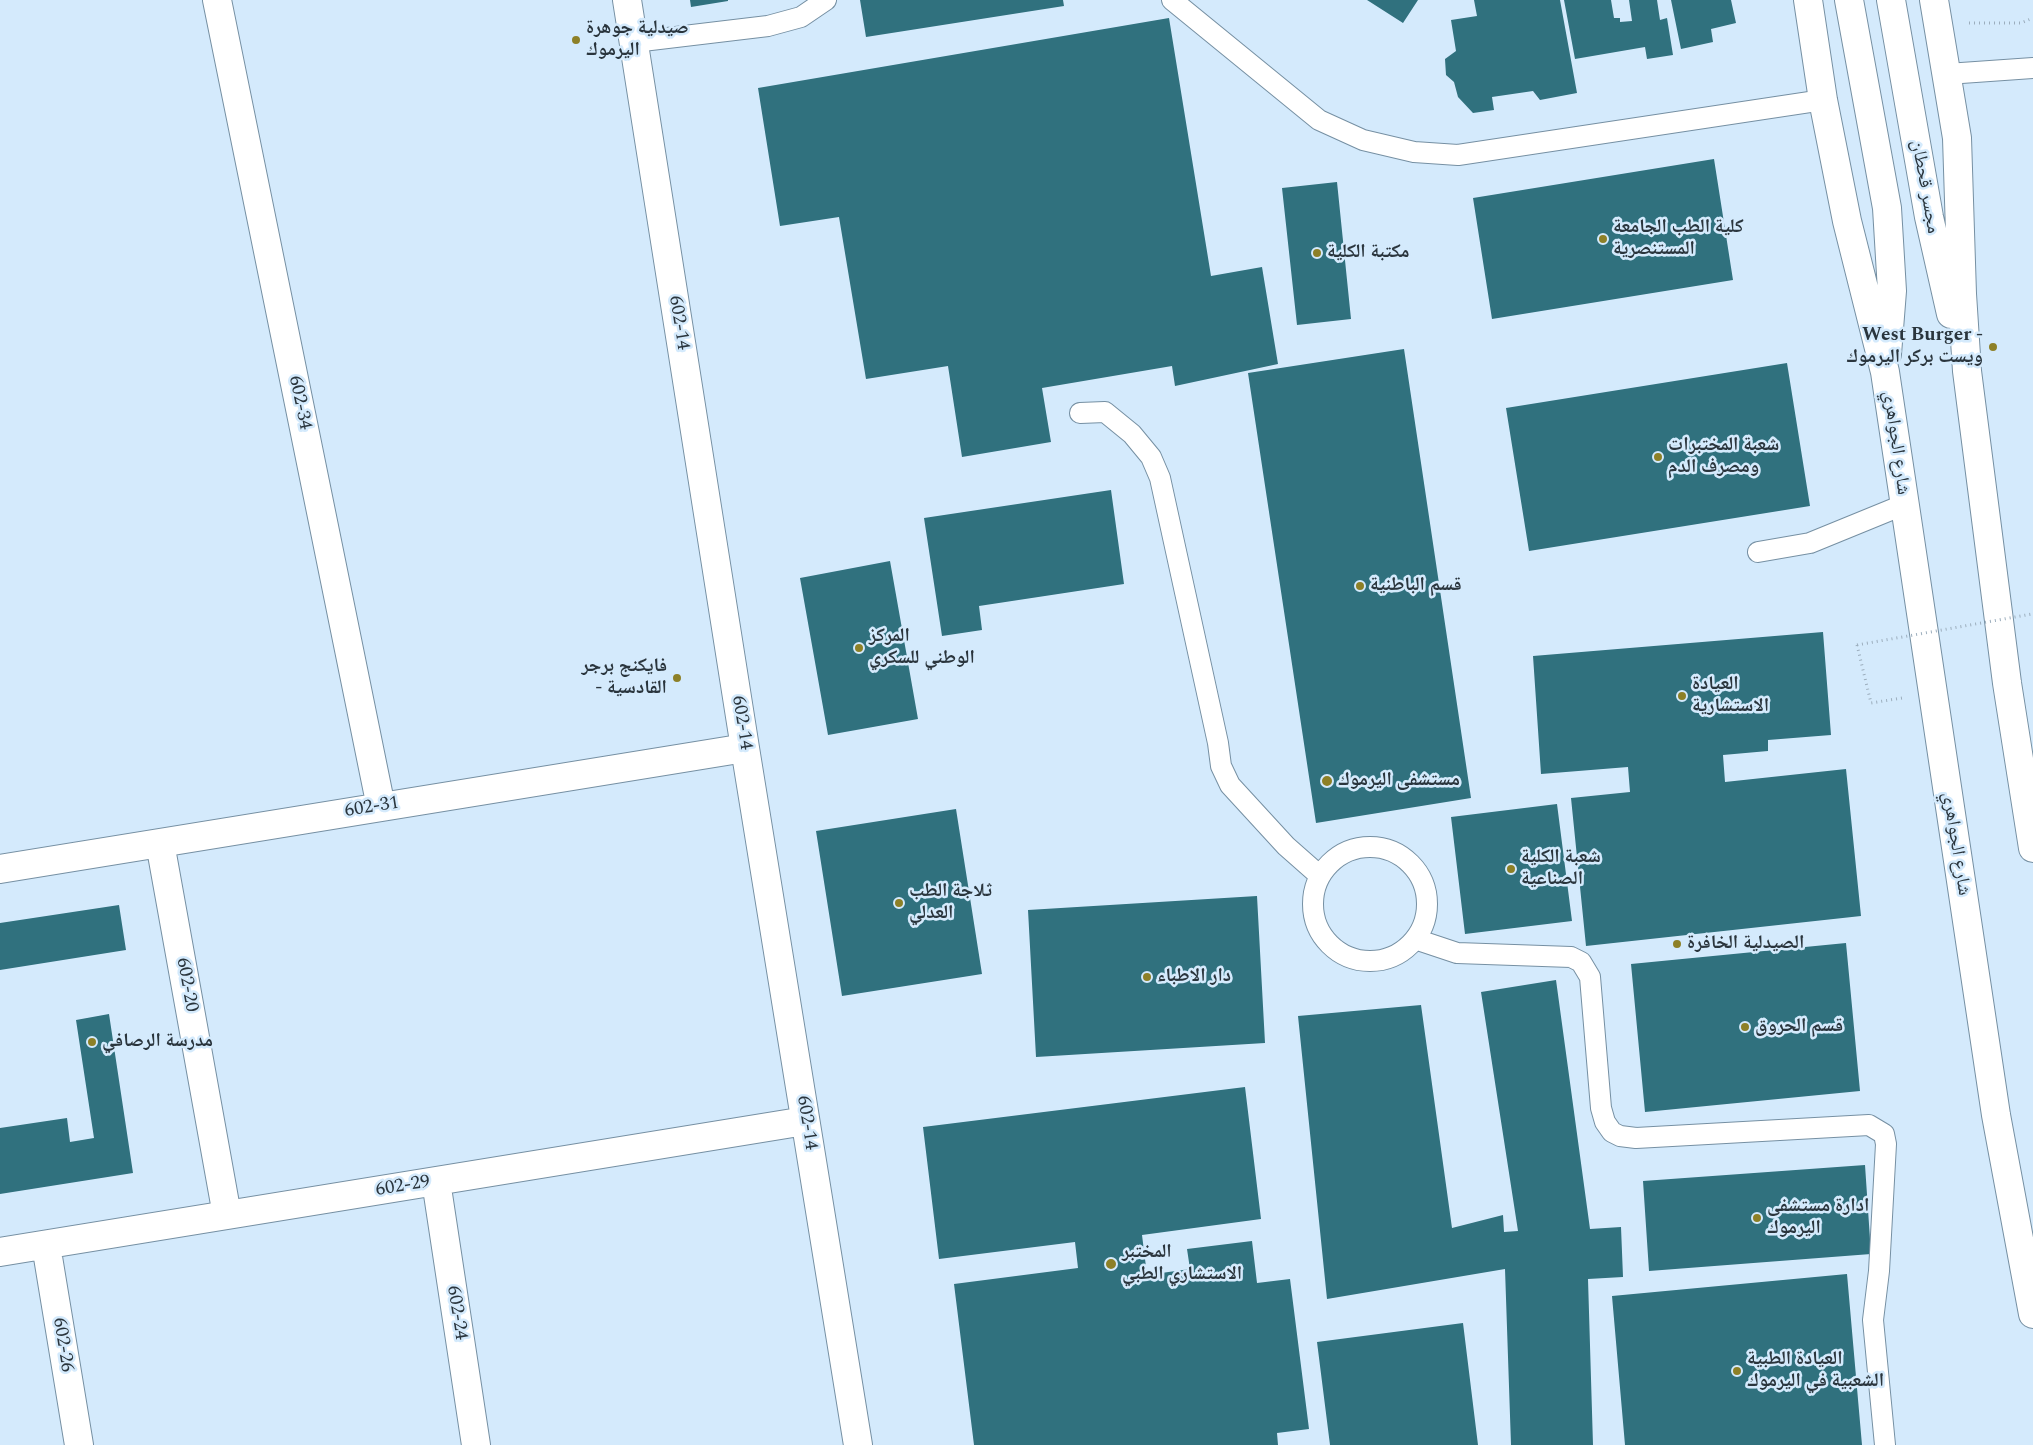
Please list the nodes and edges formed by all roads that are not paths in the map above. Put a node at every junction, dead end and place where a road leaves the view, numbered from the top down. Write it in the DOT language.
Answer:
graph roads {
  1 [pos="217,0"];
  2 [pos="627,0"];
  3 [pos="826,0"];
  4 [pos="1172,0"];
  5 [pos="1808,0"];
  6 [pos="1849,0"];
  7 [pos="1891,0"];
  8 [pos="1934,0"];
  9 [pos="634,42"];
  10 [pos="2033,68"];
  11 [pos="1947,74"];
  12 [pos="1823,100"];
  13 [pos="1967,371"];
  14 [pos="1885,372"];
  15 [pos="1080,413"];
  16 [pos="1903,505"];
  17 [pos="1758,552"];
  18 [pos="744,748"];
  19 [pos="381,807"];
  20 [pos="2031,818"];
  21 [pos="160,843"];
  22 [pos="2033,848"];
  23 [pos="0,869"];
  24 [pos="1320,876"];
  25 [pos="1415,940"];
  26 [pos="805,1121"];
  27 [pos="436,1181"];
  28 [pos="227,1215"];
  29 [pos="46,1245"];
  30 [pos="0,1252"];
  31 [pos="2033,1314"];
  32 [pos="78,1445"];
  33 [pos="476,1445"];
  34 [pos="858,1445"];
  35 [pos="1885,1445"];
  1 -- 19 [label="street, 602-34"];
  2 -- 9 [label="street, 602-14"];
  3 -- 9 [label="lane"];
  4 -- 12 [label="lane"];
  5 -- 12 [label="street"];
  6 -- 14 [label="street"];
  7 -- 13 [label="street, مجسر قحطان"];
  8 -- 11 [label="street"];
  9 -- 18 [label="street, 602-14"];
  10 -- 11 [label="lane"];
  11 -- 13 [label="street"];
  12 -- 14 [label="street"];
  13 -- 20 [label="street"];
  14 -- 16 [label="street, شارع الجواهري"];
  15 -- 24 [label="lane"];
  16 -- 17 [label="lane"];
  16 -- 31 [label="street, شارع الجواهري"];
  18 -- 19 [label="street, 602-31"];
  18 -- 26 [label="street, 602-14"];
  19 -- 21 [label="street, 602-31"];
  20 -- 22 [label="street"];
  21 -- 23 [label="street, 602-31"];
  21 -- 28 [label="street, 602-20"];
  24 -- 25 [label="lane"];
  24 -- 25 [label="lane"];
  25 -- 35 [label="lane"];
  26 -- 27 [label="street, 602-29"];
  26 -- 34 [label="street, 602-14"];
  27 -- 28 [label="street, 602-29"];
  27 -- 33 [label="street, 602-24"];
  28 -- 29 [label="street, 602-29"];
  29 -- 30 [label="street, 602-29"];
  29 -- 32 [label="street, 602-26"];
}
